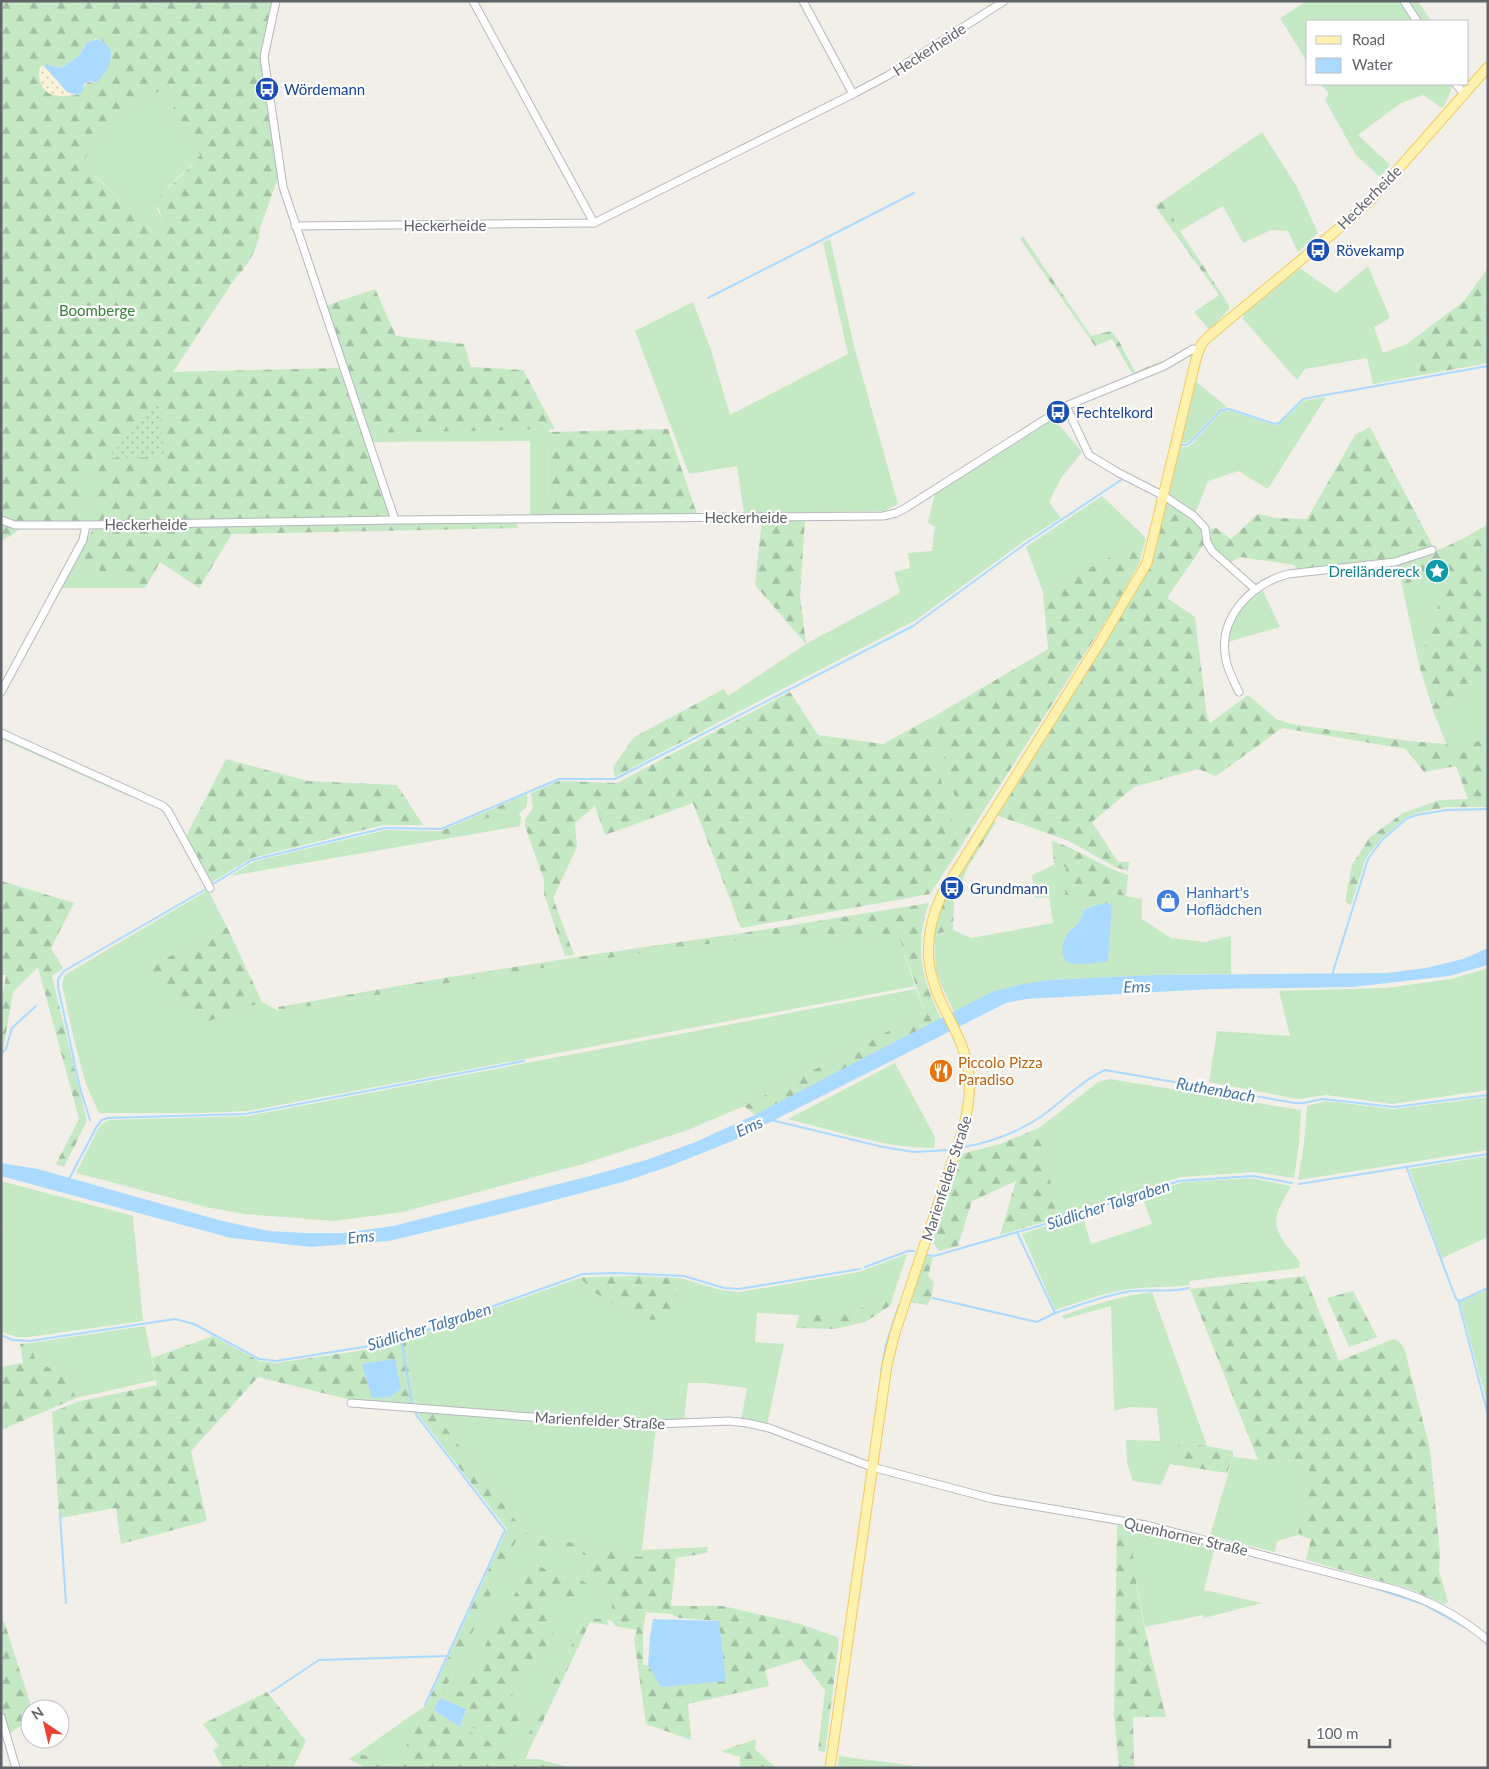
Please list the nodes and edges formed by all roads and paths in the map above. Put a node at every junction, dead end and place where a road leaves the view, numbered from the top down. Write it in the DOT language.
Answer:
graph roads {
  1 [pos="276,1"];
  2 [pos="473,1"];
  3 [pos="803,1"];
  4 [pos="1004,1"];
  5 [pos="1404,1"];
  6 [pos="1416,20"];
  7 [pos="1488,67"];
  8 [pos="1457,85"];
  9 [pos="853,94"];
  10 [pos="1464,94"];
  11 [pos="594,223"];
  12 [pos="295,226"];
  13 [pos="1198,350"];
  14 [pos="1066,406"];
  15 [pos="1164,496"];
  16 [pos="1,520"];
  17 [pos="396,520"];
  18 [pos="86,525"];
  19 [pos="1432,550"];
  20 [pos="1255,589"];
  21 [pos="1,692"];
  22 [pos="1239,692"];
  23 [pos="1,733"];
  24 [pos="990,817"];
  25 [pos="210,888"];
  26 [pos="351,1402"];
  27 [pos="872,1467"];
  28 [pos="1488,1640"];
  29 [pos="1,1717"];
  30 [pos="16,1768"];
  31 [pos="830,1768"];
  1 -- 12 [label="street"];
  2 -- 11 [label="street"];
  3 -- 9 [label="street"];
  4 -- 9 [label="street, Heckerheide"];
  5 -- 6 [label="street"];
  7 -- 10 [label="main road, Heckerheide"];
  8 -- 10 [label="street"];
  9 -- 11 [label="street, Heckerheide"];
  10 -- 13 [label="main road, Heckerheide"];
  11 -- 12 [label="street, Heckerheide"];
  12 -- 17 [label="street"];
  13 -- 14 [label="street, Heckerheide"];
  13 -- 15 [label="main road, Heckerheide"];
  14 -- 15 [label="street"];
  14 -- 17 [label="street, Heckerheide"];
  15 -- 20 [label="street"];
  15 -- 24 [label="main road, Heckerheide"];
  16 -- 18 [label="street"];
  17 -- 18 [label="street, Heckerheide"];
  18 -- 21 [label="street, Heckerheide"];
  19 -- 20 [label="street"];
  20 -- 22 [label="street"];
  23 -- 25 [label="street"];
  24 -- 27 [label="main road, Marienfelder Straße"];
  26 -- 27 [label="street, Marienfelder Straße"];
  27 -- 28 [label="street, Quenhorner Straße"];
  27 -- 31 [label="main road, Marienfelder Straße"];
  29 -- 30 [label="street"];
}
